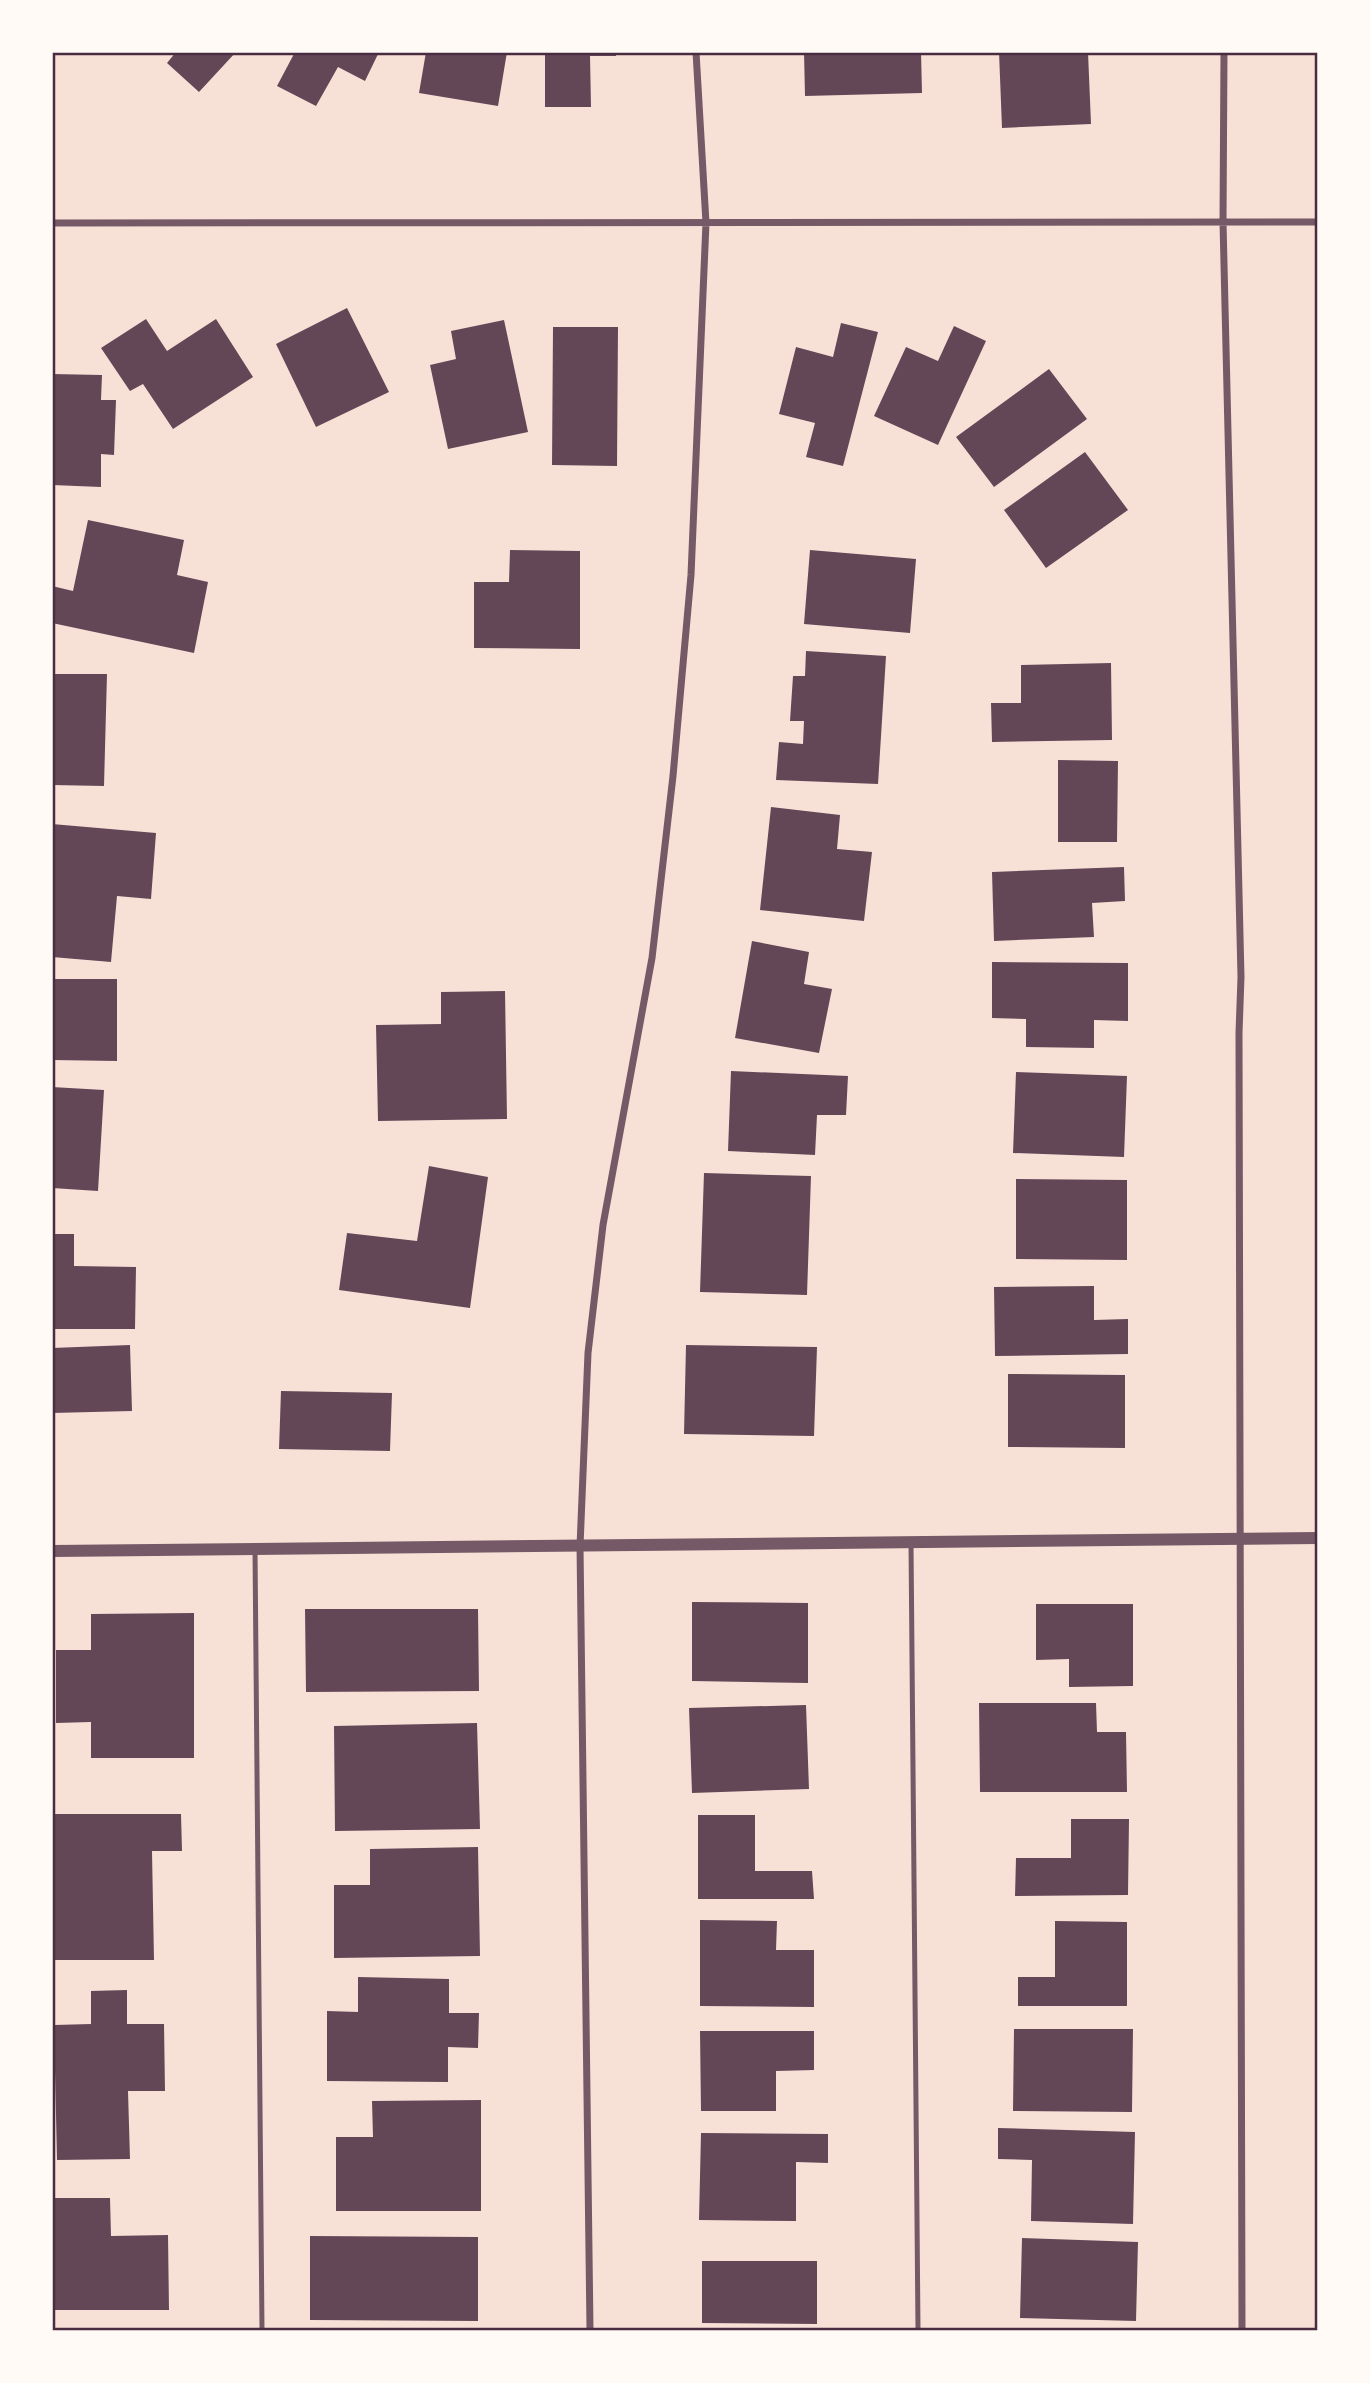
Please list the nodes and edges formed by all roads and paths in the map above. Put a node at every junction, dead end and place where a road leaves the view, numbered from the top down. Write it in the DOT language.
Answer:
graph roads {
  1 [pos="696,52"];
  2 [pos="1224,52"];
  3 [pos="1223,222"];
  4 [pos="1318,222"];
  5 [pos="52,223"];
  6 [pos="706,223"];
  7 [pos="1318,1538"];
  8 [pos="1239,1539"];
  9 [pos="911,1542"];
  10 [pos="580,1546"];
  11 [pos="256,1549"];
  12 [pos="52,1551"];
  13 [pos="262,2330"];
  14 [pos="590,2330"];
  15 [pos="918,2330"];
  16 [pos="1242,2330"];
  1 -- 6 [label="street"];
  2 -- 3 [label="street"];
  3 -- 4 [label="street"];
  3 -- 6 [label="street"];
  3 -- 8 [label="street"];
  5 -- 6 [label="street"];
  6 -- 10 [label="street"];
  7 -- 8 [label="street"];
  8 -- 9 [label="street"];
  8 -- 16 [label="street"];
  9 -- 10 [label="street"];
  9 -- 15 [label="lane"];
  10 -- 11 [label="street"];
  10 -- 14 [label="street"];
  11 -- 12 [label="street"];
  11 -- 13 [label="lane"];
}
